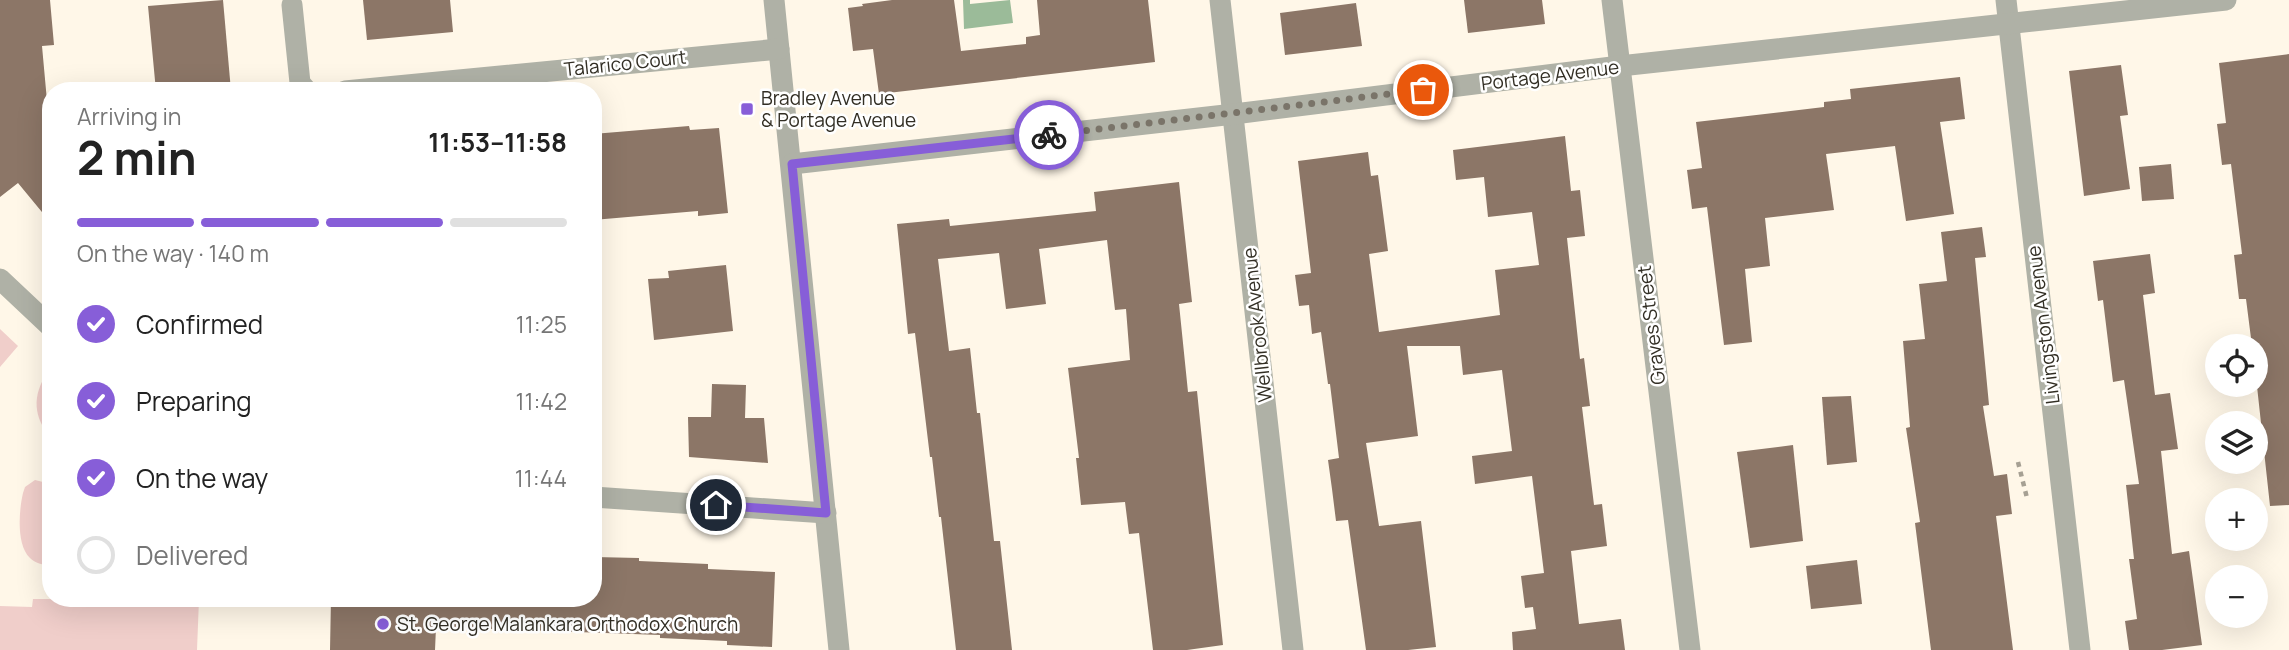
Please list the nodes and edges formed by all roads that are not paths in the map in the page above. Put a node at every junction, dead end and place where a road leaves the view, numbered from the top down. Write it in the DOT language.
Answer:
graph roads {
  1 [pos="774,0"];
  2 [pos="1220,0"];
  3 [pos="1612,0"];
  4 [pos="2006,0"];
  5 [pos="2226,0"];
  6 [pos="292,5"];
  7 [pos="2008,23"];
  8 [pos="779,49"];
  9 [pos="1620,66"];
  10 [pos="300,82"];
  11 [pos="438,82"];
  12 [pos="1234,114"];
  13 [pos="792,164"];
  14 [pos="0,279"];
  15 [pos="42,319"];
  16 [pos="602,497"];
  17 [pos="826,513"];
  18 [pos="839,650"];
  19 [pos="1293,650"];
  20 [pos="1690,650"];
  21 [pos="2080,650"];
  1 -- 8 [label="street"];
  2 -- 12 [label="street, Wellbrook Avenue"];
  3 -- 9 [label="street, Graves Street"];
  4 -- 7 [label="street, Livingston Avenue"];
  5 -- 7 [label="street, Portage Avenue"];
  6 -- 10 [label="street"];
  7 -- 9 [label="street, Portage Avenue"];
  7 -- 21 [label="street, Livingston Avenue"];
  8 -- 11 [label="street, Talarico Court"];
  8 -- 13 [label="street"];
  9 -- 12 [label="street, Portage Avenue"];
  9 -- 20 [label="street, Graves Street"];
  12 -- 13 [label="street, Portage Avenue"];
  12 -- 19 [label="street, Wellbrook Avenue"];
  13 -- 17 [label="street"];
  14 -- 15 [label="street"];
  16 -- 17 [label="street"];
  17 -- 18 [label="street"];
}
